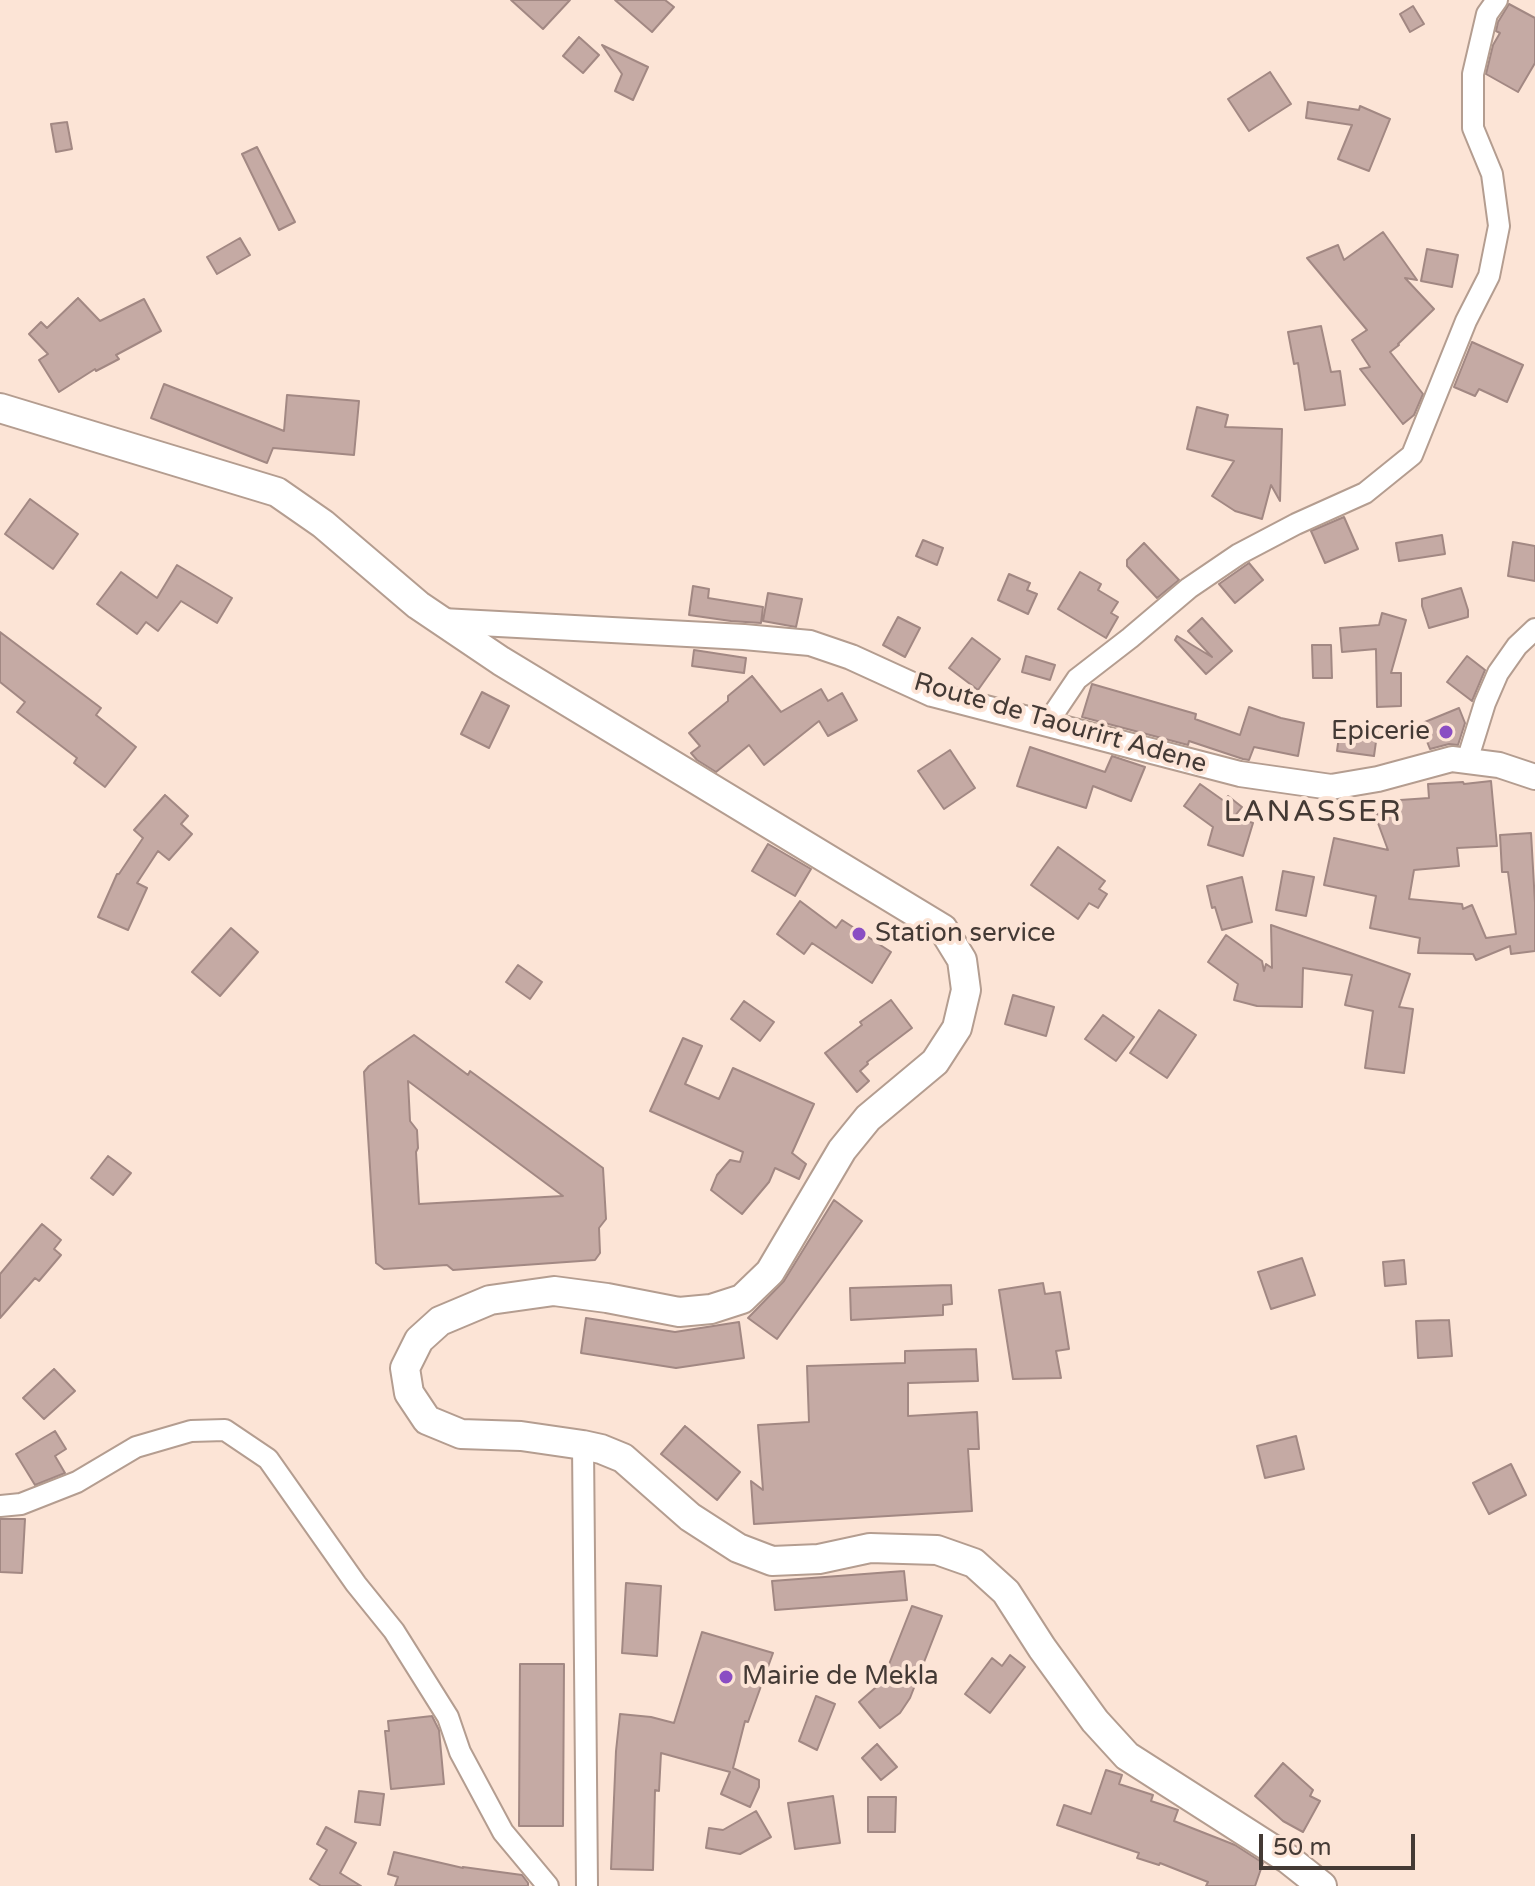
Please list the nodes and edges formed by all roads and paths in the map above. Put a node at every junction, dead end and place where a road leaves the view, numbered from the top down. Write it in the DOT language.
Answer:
graph roads {
  1 [pos="1497,0"];
  2 [pos="0,408"];
  3 [pos="442,621"];
  4 [pos="1535,629"];
  5 [pos="1046,725"];
  6 [pos="1467,761"];
  7 [pos="1535,777"];
  8 [pos="583,1445"];
  9 [pos="0,1506"];
  10 [pos="1288,1859"];
  11 [pos="548,1886"];
  12 [pos="587,1886"];
  13 [pos="1322,1886"];
  14 [pos="1332,1886"];
  1 -- 5 [label="street"];
  2 -- 3 [label="main road"];
  3 -- 5 [label="street, Route de Taourirt Adene"];
  3 -- 8 [label="main road"];
  4 -- 6 [label="street"];
  5 -- 6 [label="street, Route de Taourirt Adene"];
  6 -- 7 [label="street, Route de Taourirt Adene"];
  8 -- 10 [label="main road"];
  8 -- 12 [label="street"];
  9 -- 11 [label="street"];
  10 -- 13 [label="main road"];
  10 -- 14 [label="street"];
}
